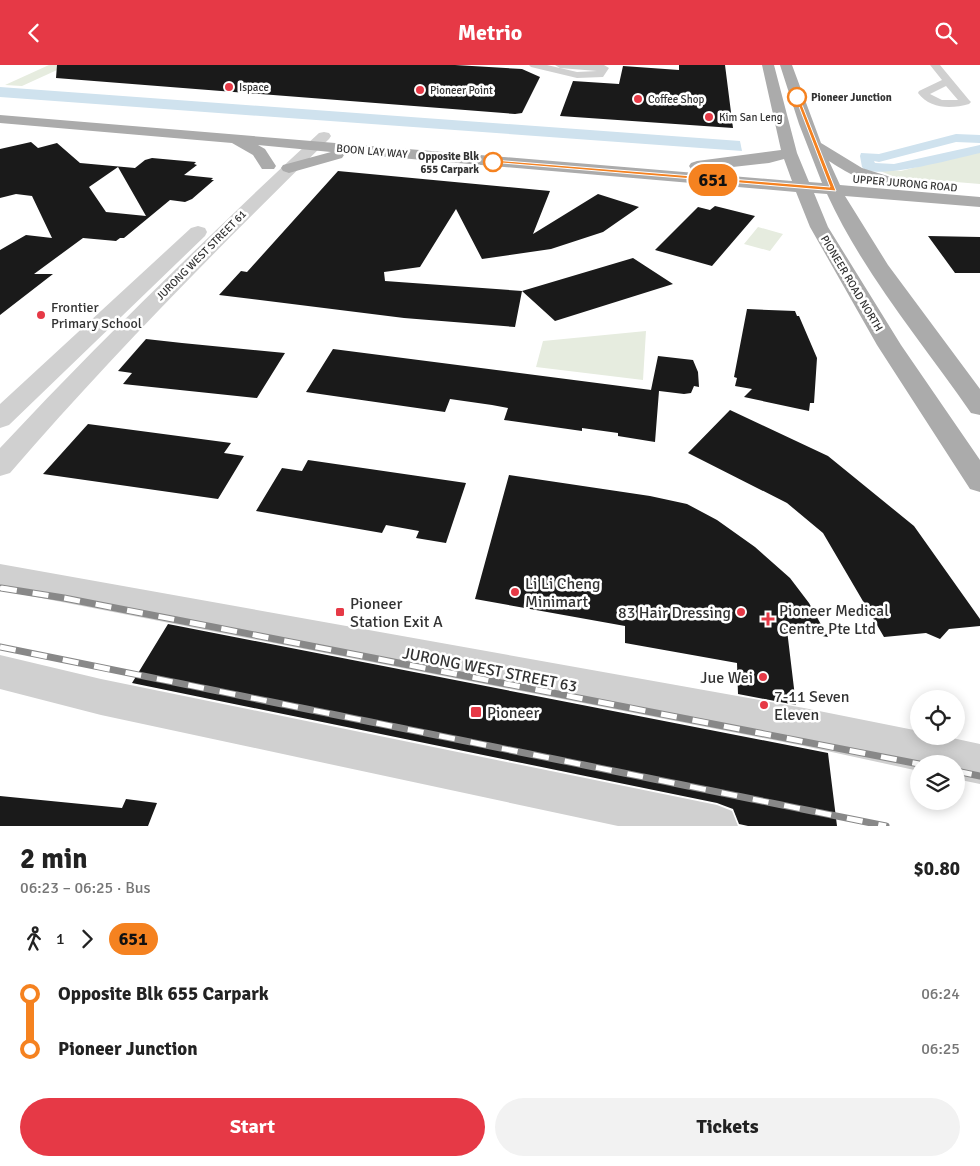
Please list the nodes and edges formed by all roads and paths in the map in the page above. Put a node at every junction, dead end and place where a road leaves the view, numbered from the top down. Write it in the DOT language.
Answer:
graph roads {
  1 [pos="534,65"];
  2 [pos="560,65"];
  3 [pos="768,65"];
  4 [pos="786,65"];
  5 [pos="935,65"];
  6 [pos="948,81"];
  7 [pos="0,110"];
  8 [pos="0,119"];
  9 [pos="236,139"];
  10 [pos="296,139"];
  11 [pos="319,141"];
  12 [pos="815,146"];
  13 [pos="373,151"];
  14 [pos="789,153"];
  15 [pos="692,166"];
  16 [pos="268,167"];
  17 [pos="289,168"];
  18 [pos="255,178"];
  19 [pos="714,180"];
  20 [pos="801,181"];
  21 [pos="888,182"];
  22 [pos="831,184"];
  23 [pos="980,190"];
  24 [pos="940,198"];
  25 [pos="980,202"];
  26 [pos="861,214"];
  27 [pos="211,219"];
  28 [pos="819,227"];
  29 [pos="980,407"];
  30 [pos="0,419"];
  31 [pos="0,466"];
  32 [pos="980,482"];
  33 [pos="0,577"];
  34 [pos="1,672"];
  35 [pos="980,764"];
  36 [pos="717,826"];
  1 -- 2 [label="street"];
  3 -- 14 [label="main road, PIONEER ROAD NORTH"];
  4 -- 12 [label="main road"];
  5 -- 6 [label="street"];
  7 -- 10 [label="main road, BOON LAY WAY"];
  8 -- 9 [label="main road, BOON LAY WAY"];
  9 -- 10 [label="main road, BOON LAY WAY"];
  9 -- 16 [label="main road"];
  10 -- 11 [label="main road, BOON LAY WAY"];
  10 -- 16 [label="street"];
  11 -- 13 [label="main road, BOON LAY WAY"];
  11 -- 15 [label="main road, BOON LAY WAY"];
  11 -- 17 [label="street, JURONG WEST STREET 61"];
  12 -- 21 [label="main road"];
  12 -- 22 [label="main road"];
  13 -- 17 [label="main road"];
  13 -- 19 [label="main road, BOON LAY WAY"];
  14 -- 15 [label="main road"];
  14 -- 20 [label="main road, PIONEER ROAD NORTH"];
  15 -- 20 [label="main road, BOON LAY WAY"];
  16 -- 18 [label="street"];
  17 -- 31 [label="street, JURONG WEST STREET 61"];
  19 -- 20 [label="main road, BOON LAY WAY"];
  19 -- 28 [label="main road"];
  20 -- 22 [label="main road, UPPER JURONG ROAD"];
  20 -- 28 [label="main road, PIONEER ROAD NORTH"];
  21 -- 22 [label="main road, UPPER JURONG ROAD"];
  21 -- 23 [label="main road, UPPER JURONG ROAD"];
  22 -- 24 [label="main road, UPPER JURONG ROAD"];
  22 -- 26 [label="main road"];
  24 -- 25 [label="main road, UPPER JURONG ROAD"];
  24 -- 26 [label="main road"];
  26 -- 29 [label="main road"];
  27 -- 30 [label="street, JURONG WEST STREET 61"];
  28 -- 32 [label="main road, PIONEER ROAD NORTH"];
  33 -- 35 [label="street, JURONG WEST STREET 63"];
  34 -- 36 [label="street"];
}
